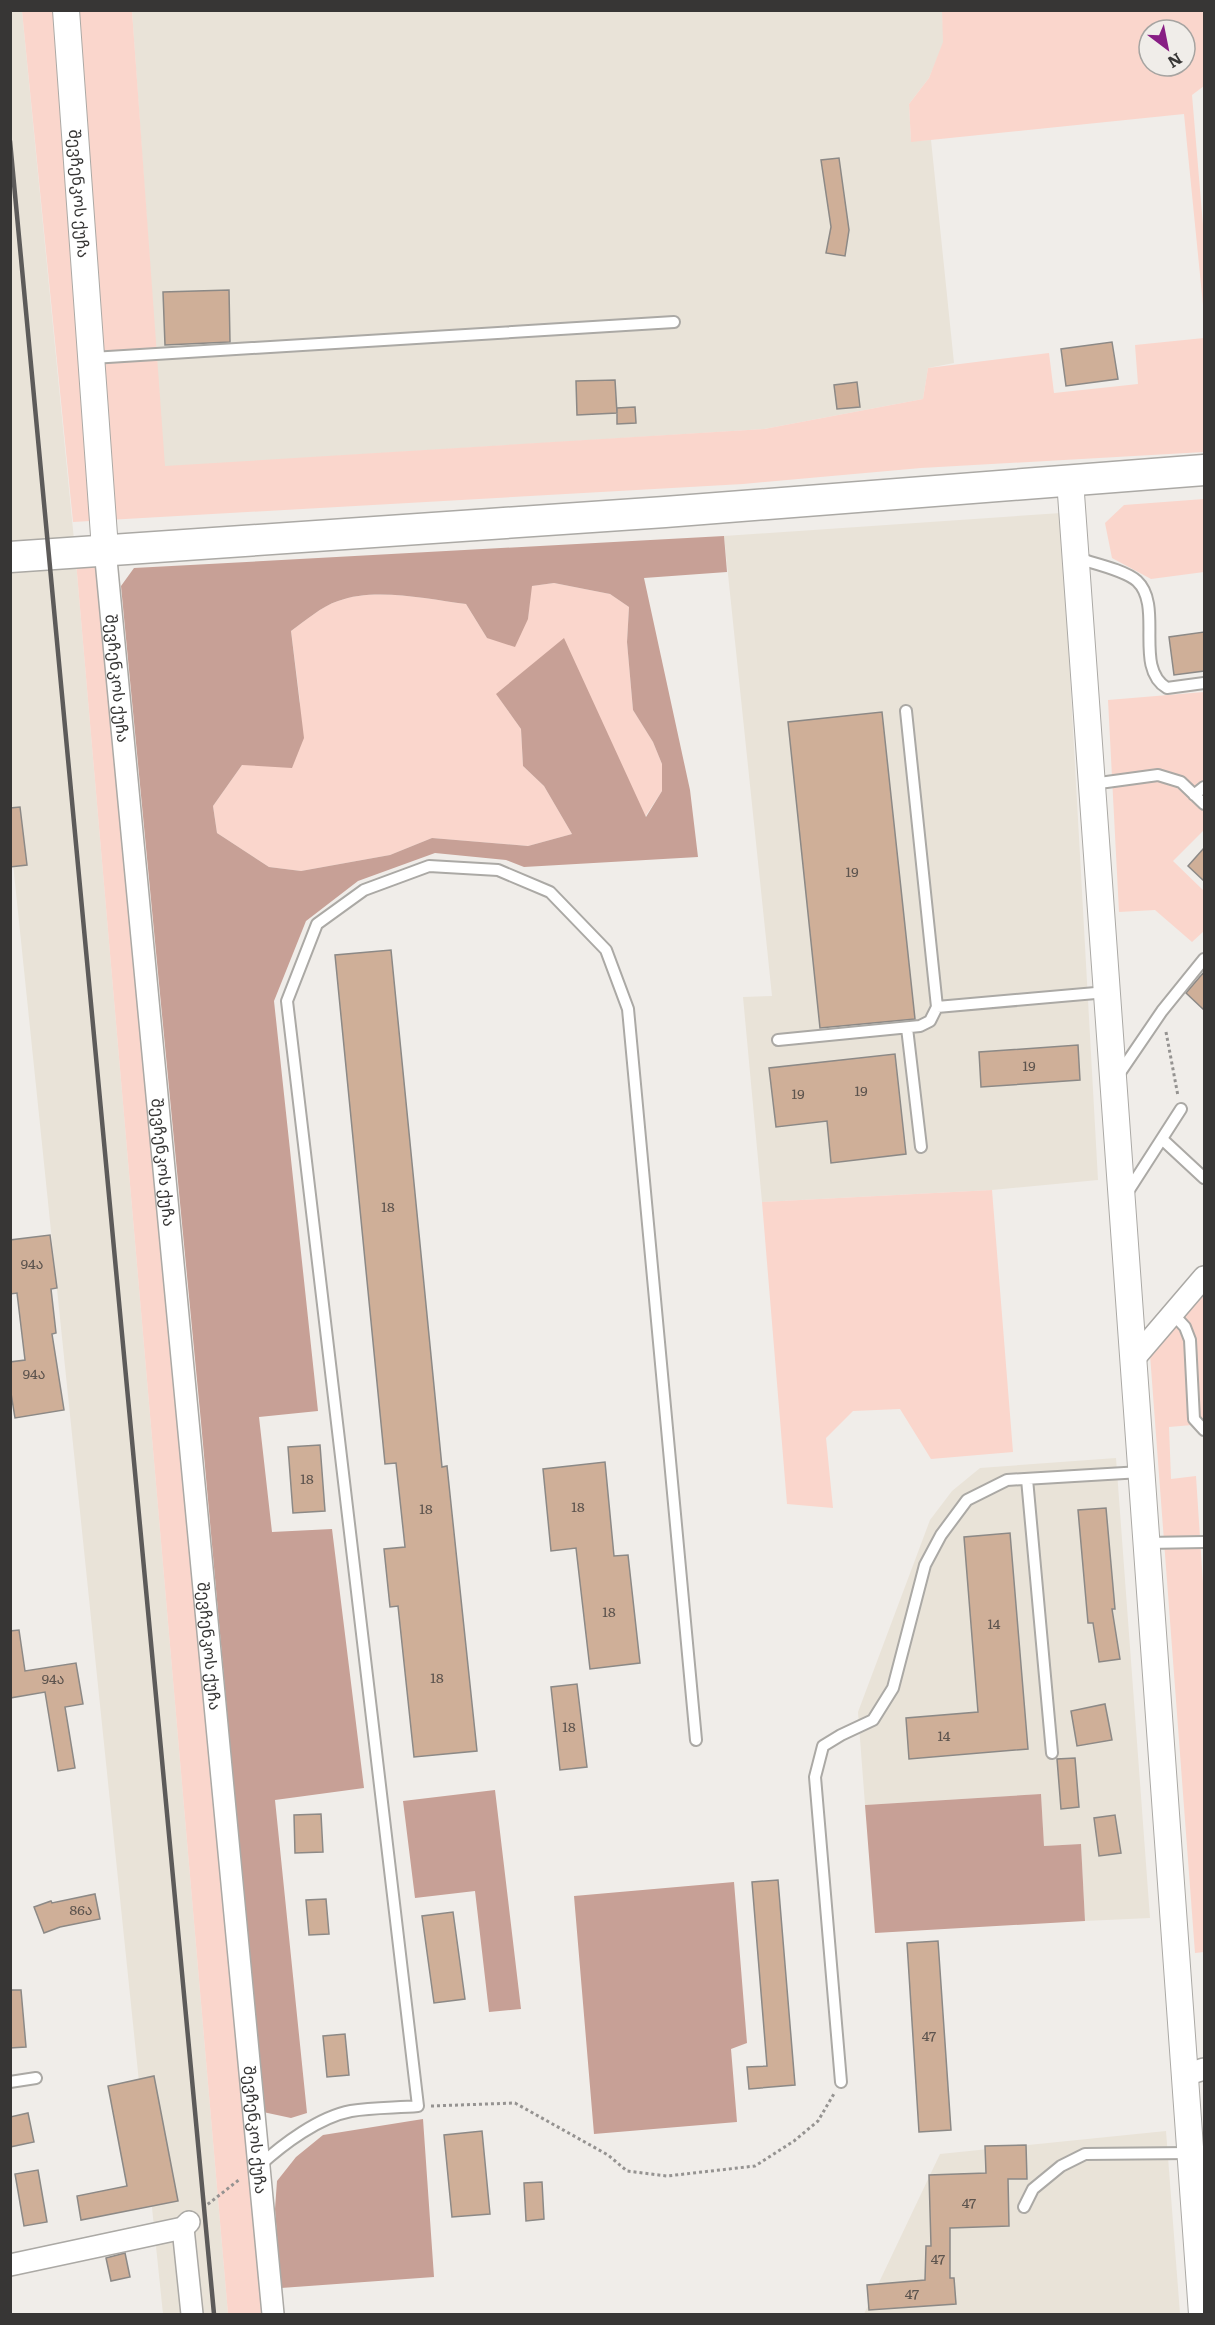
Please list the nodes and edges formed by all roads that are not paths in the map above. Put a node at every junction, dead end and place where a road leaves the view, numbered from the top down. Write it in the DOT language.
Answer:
graph roads {
  1 [pos="66,10"];
  2 [pos="674,322"];
  3 [pos="91,358"];
  4 [pos="1204,470"];
  5 [pos="1070,480"];
  6 [pos="105,549"];
  7 [pos="10,557"];
  8 [pos="1075,557"];
  9 [pos="1204,683"];
  10 [pos="906,711"];
  11 [pos="1092,784"];
  12 [pos="1204,787"];
  13 [pos="1194,795"];
  14 [pos="1204,804"];
  15 [pos="1204,959"];
  16 [pos="1107,992"];
  17 [pos="937,1006"];
  18 [pos="907,1028"];
  19 [pos="778,1040"];
  20 [pos="1113,1082"];
  21 [pos="1181,1109"];
  22 [pos="1162,1138"];
  23 [pos="921,1147"];
  24 [pos="1204,1178"];
  25 [pos="1122,1201"];
  26 [pos="1204,1277"];
  27 [pos="1173,1314"];
  28 [pos="1133,1360"];
  29 [pos="1204,1430"];
  30 [pos="1141,1472"];
  31 [pos="1027,1479"];
  32 [pos="1204,1542"];
  33 [pos="1147,1543"];
  34 [pos="696,1740"];
  35 [pos="1052,1753"];
  36 [pos="1195,2072"];
  37 [pos="36,2078"];
  38 [pos="10,2082"];
  39 [pos="841,2082"];
  40 [pos="1191,2153"];
  41 [pos="258,2166"];
  42 [pos="1024,2207"];
  43 [pos="10,2265"];
  44 [pos="1203,2311"];
  45 [pos="192,2314"];
  46 [pos="273,2314"];
  1 -- 3 [label="street, შევჩენკოს ქუჩა"];
  2 -- 3 [label="lane"];
  3 -- 6 [label="street, შევჩენკოს ქუჩა"];
  4 -- 5 [label="main road"];
  5 -- 6 [label="main road"];
  5 -- 8 [label="street"];
  6 -- 7 [label="main road"];
  6 -- 41 [label="street, შევჩენკოს ქუჩა"];
  8 -- 9 [label="lane"];
  8 -- 11 [label="street"];
  10 -- 17 [label="lane"];
  11 -- 13 [label="lane"];
  11 -- 16 [label="street"];
  12 -- 13 [label="lane"];
  13 -- 14 [label="lane"];
  15 -- 20 [label="lane"];
  16 -- 17 [label="lane"];
  16 -- 20 [label="street"];
  17 -- 18 [label="lane"];
  18 -- 19 [label="lane"];
  18 -- 23 [label="lane"];
  20 -- 25 [label="street"];
  21 -- 22 [label="lane"];
  22 -- 24 [label="lane"];
  22 -- 25 [label="lane"];
  25 -- 28 [label="street"];
  26 -- 27 [label="street"];
  27 -- 28 [label="street"];
  27 -- 29 [label="lane"];
  28 -- 30 [label="street"];
  30 -- 31 [label="lane"];
  30 -- 33 [label="street"];
  31 -- 35 [label="lane"];
  31 -- 39 [label="lane"];
  32 -- 33 [label="lane"];
  33 -- 36 [label="street"];
  34 -- 41 [label="lane"];
  36 -- 40 [label="street"];
  37 -- 38 [label="lane"];
  40 -- 42 [label="lane"];
  40 -- 44 [label="street"];
  41 -- 46 [label="street, შევჩენკოს ქუჩა"];
  43 -- 45 [label="street"];
}
